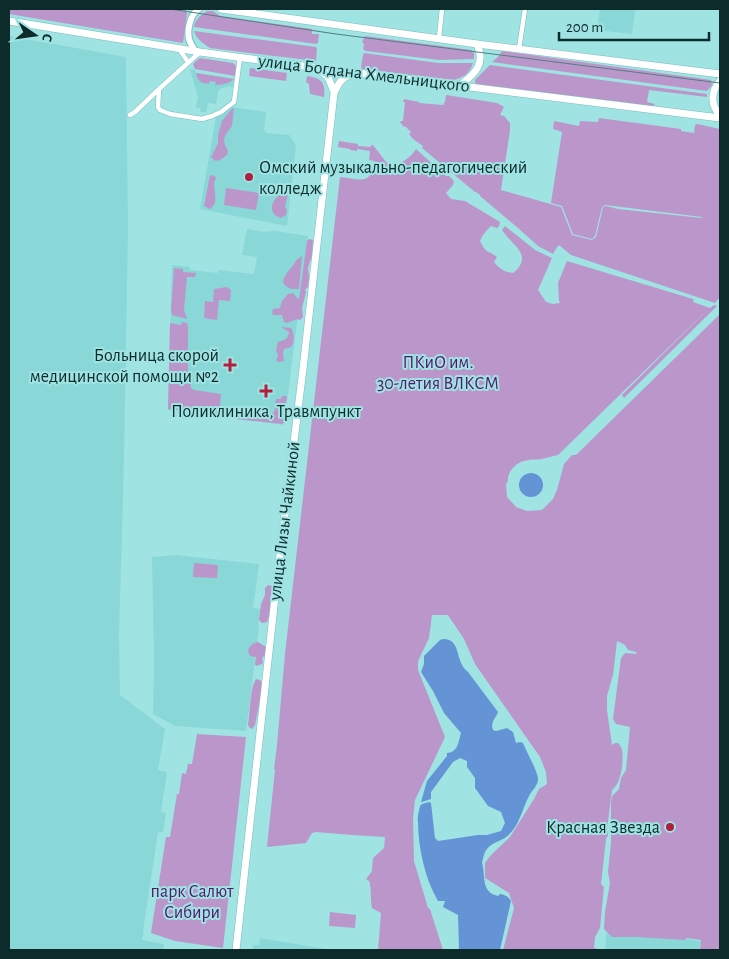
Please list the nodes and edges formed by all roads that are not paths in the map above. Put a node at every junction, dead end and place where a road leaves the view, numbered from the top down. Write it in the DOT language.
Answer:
graph roads {
  1 [pos="199,9"];
  2 [pos="221,9"];
  3 [pos="442,9"];
  4 [pos="525,9"];
  5 [pos="9,21"];
  6 [pos="439,38"];
  7 [pos="477,44"];
  8 [pos="179,48"];
  9 [pos="519,49"];
  10 [pos="197,51"];
  11 [pos="240,57"];
  12 [pos="188,62"];
  13 [pos="316,68"];
  14 [pos="355,73"];
  15 [pos="720,74"];
  16 [pos="720,81"];
  17 [pos="459,86"];
  18 [pos="159,89"];
  19 [pos="334,92"];
  20 [pos="130,115"];
  21 [pos="720,117"];
  22 [pos="236,950"];
  1 -- 10 [label="main road"];
  2 -- 6 [label="main road"];
  3 -- 6 [label="street"];
  4 -- 9 [label="street"];
  5 -- 8 [label="main road, улица Богдана Хмельницкого"];
  6 -- 7 [label="main road"];
  7 -- 9 [label="main road"];
  7 -- 17 [label="main road"];
  8 -- 10 [label="main road, улица Богдана Хмельницкого"];
  8 -- 12 [label="street"];
  9 -- 15 [label="main road"];
  10 -- 11 [label="main road, улица Богдана Хмельницкого"];
  10 -- 12 [label="street"];
  11 -- 13 [label="main road, улица Богдана Хмельницкого"];
  11 -- 18 [label="street"];
  12 -- 18 [label="street"];
  13 -- 14 [label="main road, улица Богдана Хмельницкого"];
  13 -- 19 [label="main road"];
  14 -- 17 [label="main road, улица Богдана Хмельницкого"];
  14 -- 19 [label="main road"];
  16 -- 21 [label="main road"];
  17 -- 21 [label="main road, улица Богдана Хмельницкого"];
  18 -- 20 [label="street"];
  19 -- 22 [label="main road, улица Лизы Чайкиной"];
}
